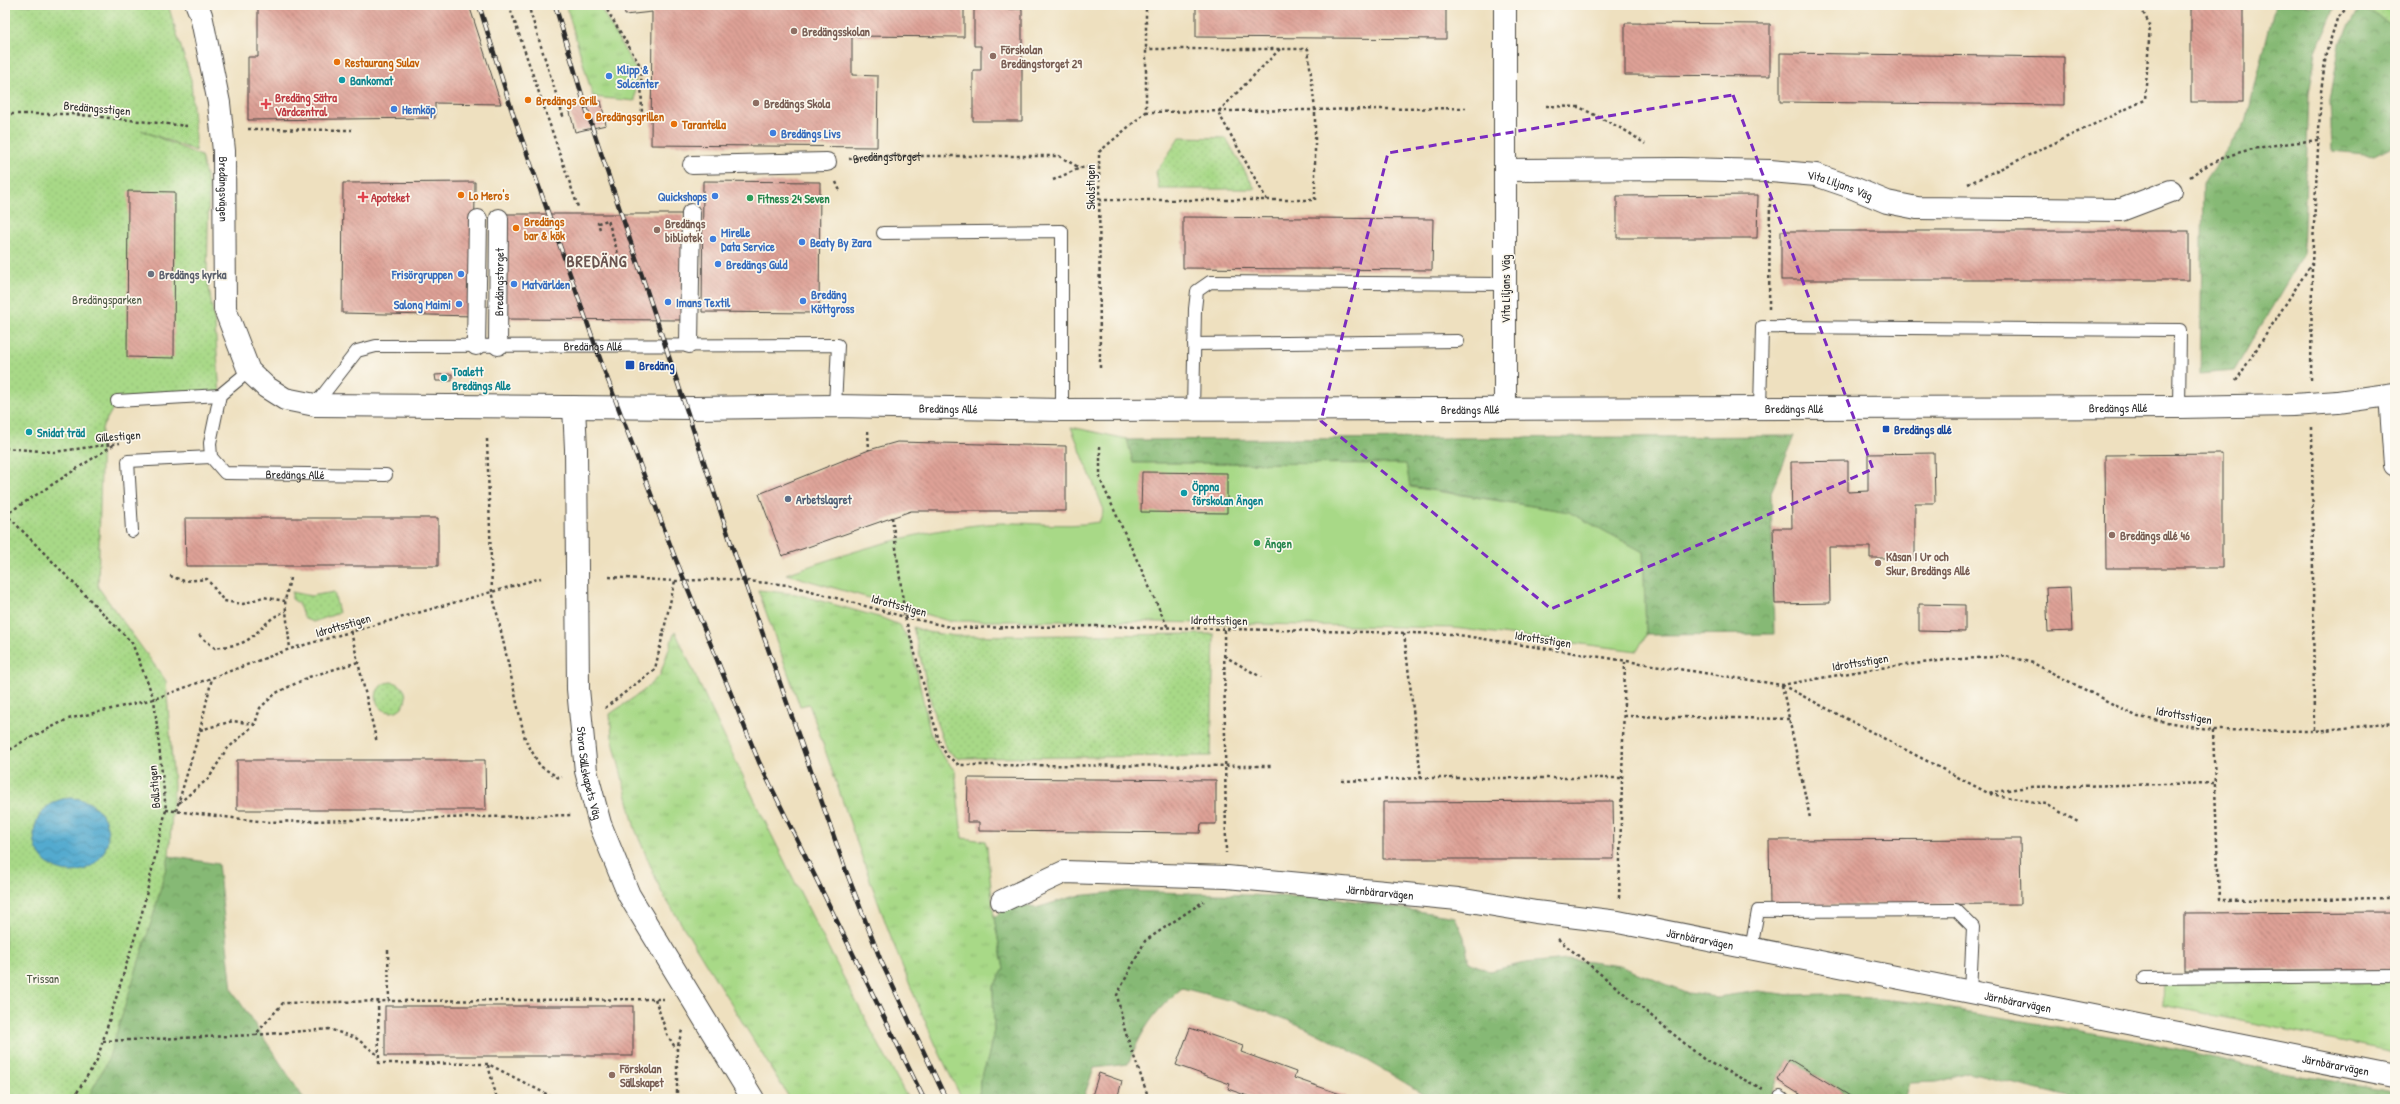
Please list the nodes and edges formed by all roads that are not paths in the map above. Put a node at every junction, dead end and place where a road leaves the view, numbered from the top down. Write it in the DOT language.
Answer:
graph roads {
  1 [pos="197,5"];
  2 [pos="1506,5"];
  3 [pos="828,162"];
  4 [pos="692,165"];
  5 [pos="1505,170"];
  6 [pos="2171,192"];
  7 [pos="691,213"];
  8 [pos="499,218"];
  9 [pos="478,219"];
  10 [pos="883,233"];
  11 [pos="1505,284"];
  12 [pos="1458,341"];
  13 [pos="689,344"];
  14 [pos="1194,344"];
  15 [pos="476,346"];
  16 [pos="498,346"];
  17 [pos="249,370"];
  18 [pos="220,395"];
  19 [pos="2392,395"];
  20 [pos="117,401"];
  21 [pos="315,405"];
  22 [pos="835,406"];
  23 [pos="574,407"];
  24 [pos="2180,407"];
  25 [pos="1505,408"];
  26 [pos="1760,409"];
  27 [pos="1062,410"];
  28 [pos="1193,410"];
  29 [pos="211,457"];
  30 [pos="2395,465"];
  31 [pos="386,475"];
  32 [pos="132,531"];
  33 [pos="1002,901"];
  34 [pos="1750,949"];
  35 [pos="2395,976"];
  36 [pos="2144,978"];
  37 [pos="1970,993"];
  38 [pos="2395,1076"];
  39 [pos="753,1099"];
  1 -- 17 [label="street, Bredängsvägen"];
  2 -- 5 [label="street, Vita Liljans Väg"];
  3 -- 4 [label="street"];
  5 -- 6 [label="street, Vita Liljans Väg"];
  5 -- 11 [label="street, Vita Liljans Väg"];
  7 -- 13 [label="street"];
  8 -- 16 [label="street, Bredängstorget"];
  9 -- 15 [label="street, Bredängstorget"];
  10 -- 27 [label="lane"];
  11 -- 14 [label="lane"];
  11 -- 25 [label="street, Vita Liljans Väg"];
  12 -- 14 [label="lane"];
  13 -- 16 [label="lane, Bredängs Allé"];
  13 -- 22 [label="lane, Bredängs Allé"];
  14 -- 28 [label="lane"];
  15 -- 16 [label="lane, Bredängs Allé"];
  15 -- 21 [label="lane, Bredängs Allé"];
  17 -- 18 [label="lane"];
  17 -- 21 [label="street, Bredängs Allé"];
  18 -- 20 [label="lane"];
  18 -- 29 [label="lane"];
  19 -- 24 [label="street, Bredängs Allé, bridge"];
  19 -- 30 [label="street"];
  21 -- 23 [label="street, Bredängs Allé"];
  22 -- 23 [label="street, Bredängs Allé"];
  22 -- 27 [label="street, Bredängs Allé"];
  23 -- 39 [label="street, Stora Sällskapets Väg"];
  24 -- 26 [label="street, Bredängs Allé"];
  24 -- 26 [label="lane"];
  25 -- 26 [label="street, Bredängs Allé"];
  25 -- 28 [label="street, Bredängs Allé"];
  27 -- 28 [label="street, Bredängs Allé"];
  29 -- 31 [label="lane, Bredängs Allé"];
  29 -- 32 [label="lane"];
  33 -- 34 [label="street, Järnbärarvägen"];
  34 -- 37 [label="street, Järnbärarvägen"];
  34 -- 37 [label="lane"];
  35 -- 36 [label="lane"];
  37 -- 38 [label="street, Järnbärarvägen"];
}
